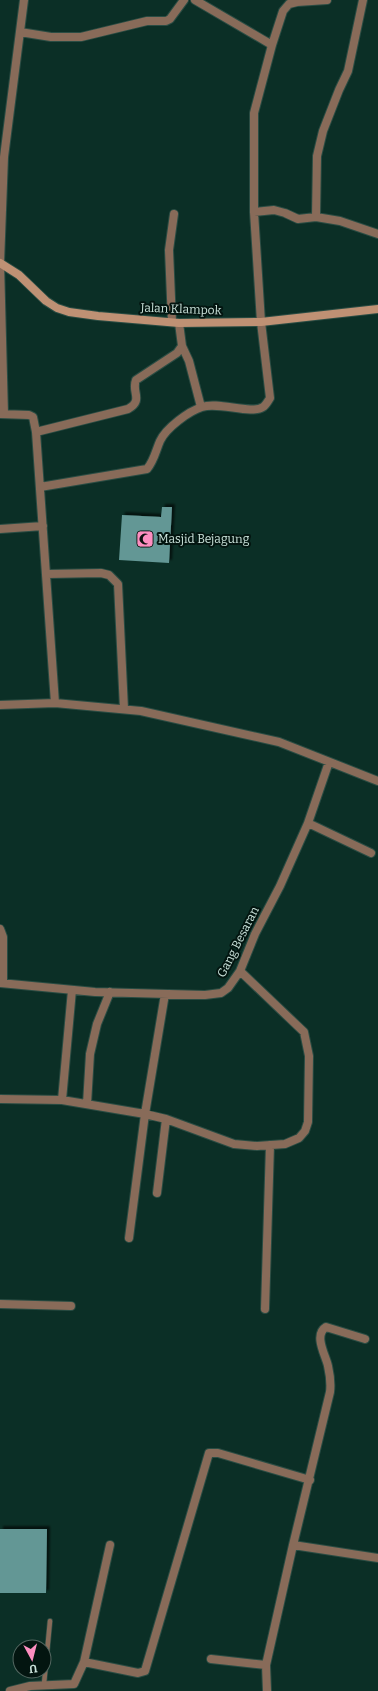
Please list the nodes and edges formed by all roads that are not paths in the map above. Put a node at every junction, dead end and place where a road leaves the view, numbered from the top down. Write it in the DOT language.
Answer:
graph roads {
  1 [pos="24,0"];
  2 [pos="184,0"];
  3 [pos="194,0"];
  4 [pos="327,0"];
  5 [pos="363,0"];
  6 [pos="20,32"];
  7 [pos="272,45"];
  8 [pos="254,212"];
  9 [pos="174,214"];
  10 [pos="316,216"];
  11 [pos="378,234"];
  12 [pos="0,263"];
  13 [pos="378,309"];
  14 [pos="261,322"];
  15 [pos="175,323"];
  16 [pos="182,346"];
  17 [pos="201,407"];
  18 [pos="2,414"];
  19 [pos="36,432"];
  20 [pos="40,487"];
  21 [pos="43,526"];
  22 [pos="0,529"];
  23 [pos="47,574"];
  24 [pos="55,703"];
  25 [pos="0,705"];
  26 [pos="124,709"];
  27 [pos="329,762"];
  28 [pos="378,781"];
  29 [pos="308,823"];
  30 [pos="371,853"];
  31 [pos="0,929"];
  32 [pos="240,971"];
  33 [pos="2,983"];
  34 [pos="72,990"];
  35 [pos="110,992"];
  36 [pos="165,994"];
  37 [pos="0,1099"];
  38 [pos="62,1100"];
  39 [pos="87,1104"];
  40 [pos="145,1114"];
  41 [pos="166,1119"];
  42 [pos="270,1145"];
  43 [pos="157,1193"];
  44 [pos="129,1238"];
  45 [pos="0,1304"];
  46 [pos="71,1306"];
  47 [pos="266,1309"];
  48 [pos="365,1339"];
  49 [pos="310,1480"];
  50 [pos="110,1545"];
  51 [pos="293,1545"];
  52 [pos="378,1558"];
  53 [pos="50,1621"];
  54 [pos="211,1659"];
  55 [pos="84,1662"];
  56 [pos="266,1664"];
  57 [pos="44,1684"];
  58 [pos="10,1691"];
  59 [pos="267,1691"];
  1 -- 6 [label="street"];
  2 -- 6 [label="street"];
  3 -- 7 [label="street"];
  4 -- 7 [label="street"];
  5 -- 10 [label="street"];
  6 -- 12 [label="street"];
  7 -- 8 [label="street"];
  8 -- 10 [label="street"];
  8 -- 14 [label="street"];
  9 -- 15 [label="street"];
  10 -- 11 [label="street"];
  12 -- 15 [label="street, Jalan Klampok"];
  12 -- 18 [label="street"];
  13 -- 14 [label="street, Jalan Klampok"];
  14 -- 15 [label="street, Jalan Klampok"];
  14 -- 17 [label="street"];
  15 -- 16 [label="street"];
  16 -- 17 [label="street"];
  16 -- 19 [label="street"];
  17 -- 20 [label="street"];
  18 -- 19 [label="street"];
  19 -- 20 [label="street"];
  20 -- 21 [label="street"];
  21 -- 22 [label="street"];
  21 -- 23 [label="street"];
  23 -- 24 [label="street"];
  23 -- 26 [label="street"];
  24 -- 25 [label="street"];
  24 -- 26 [label="street"];
  26 -- 27 [label="street"];
  27 -- 28 [label="street"];
  27 -- 29 [label="street, Gang Besaran"];
  29 -- 30 [label="street"];
  29 -- 32 [label="street, Gang Besaran"];
  31 -- 33 [label="street"];
  32 -- 36 [label="street, Gang Besaran"];
  32 -- 42 [label="street"];
  33 -- 34 [label="street, Gang Besaran"];
  34 -- 35 [label="street, Gang Besaran"];
  34 -- 38 [label="street"];
  35 -- 36 [label="street, Gang Besaran"];
  35 -- 39 [label="street"];
  36 -- 40 [label="street"];
  37 -- 38 [label="street"];
  38 -- 39 [label="street"];
  39 -- 40 [label="street"];
  40 -- 41 [label="street"];
  40 -- 44 [label="street"];
  41 -- 42 [label="street"];
  41 -- 43 [label="street"];
  42 -- 47 [label="street"];
  45 -- 46 [label="street"];
  48 -- 49 [label="street"];
  49 -- 51 [label="street"];
  49 -- 55 [label="street"];
  50 -- 55 [label="street"];
  51 -- 52 [label="street"];
  51 -- 56 [label="street"];
  53 -- 57 [label="lane"];
  54 -- 56 [label="street"];
  55 -- 57 [label="street"];
  56 -- 59 [label="street"];
  57 -- 58 [label="street"];
}
